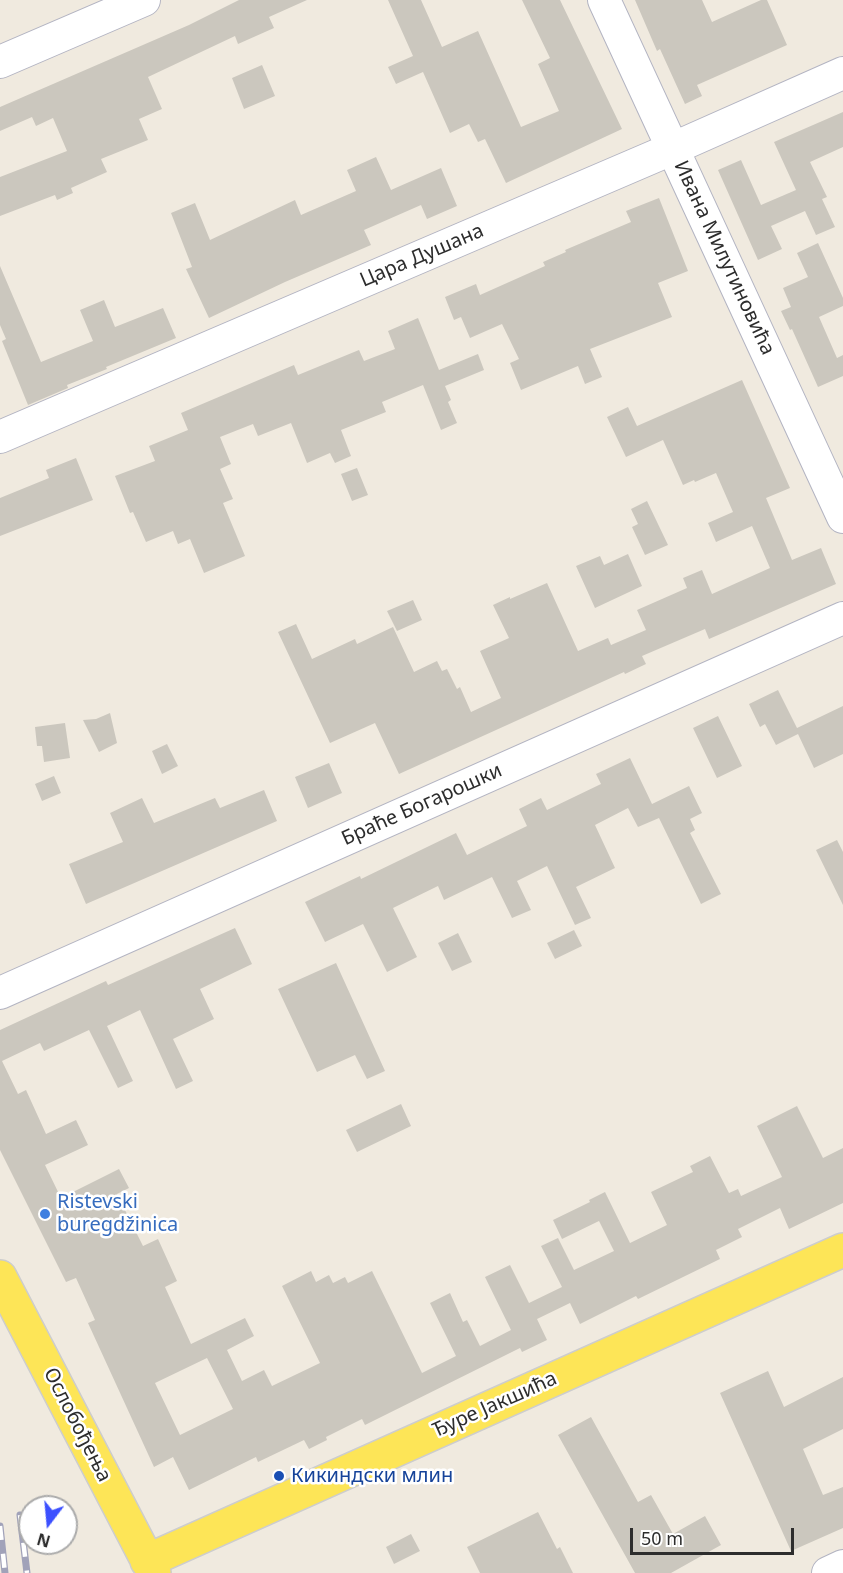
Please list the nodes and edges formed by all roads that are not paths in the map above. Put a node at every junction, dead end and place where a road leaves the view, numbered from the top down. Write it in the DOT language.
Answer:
graph roads {
  1 [pos="144,0"];
  2 [pos="604,0"];
  3 [pos="0,62"];
  4 [pos="843,73"];
  5 [pos="674,148"];
  6 [pos="0,437"];
  7 [pos="843,517"];
  8 [pos="843,618"];
  9 [pos="0,993"];
  10 [pos="843,1250"];
  11 [pos="0,1277"];
  12 [pos="843,1566"];
  13 [pos="150,1567"];
  14 [pos="828,1573"];
  1 -- 3 [label="street"];
  2 -- 5 [label="street, Ивана Милутиновића"];
  4 -- 5 [label="street, Цара Душана"];
  5 -- 6 [label="street, Цара Душана"];
  5 -- 7 [label="street, Ивана Милутиновића"];
  8 -- 9 [label="street, Браће Богарошки"];
  10 -- 13 [label="main road, Ђуре Јакшића"];
  11 -- 13 [label="main road, Ослобођења"];
  12 -- 14 [label="street"];
}
